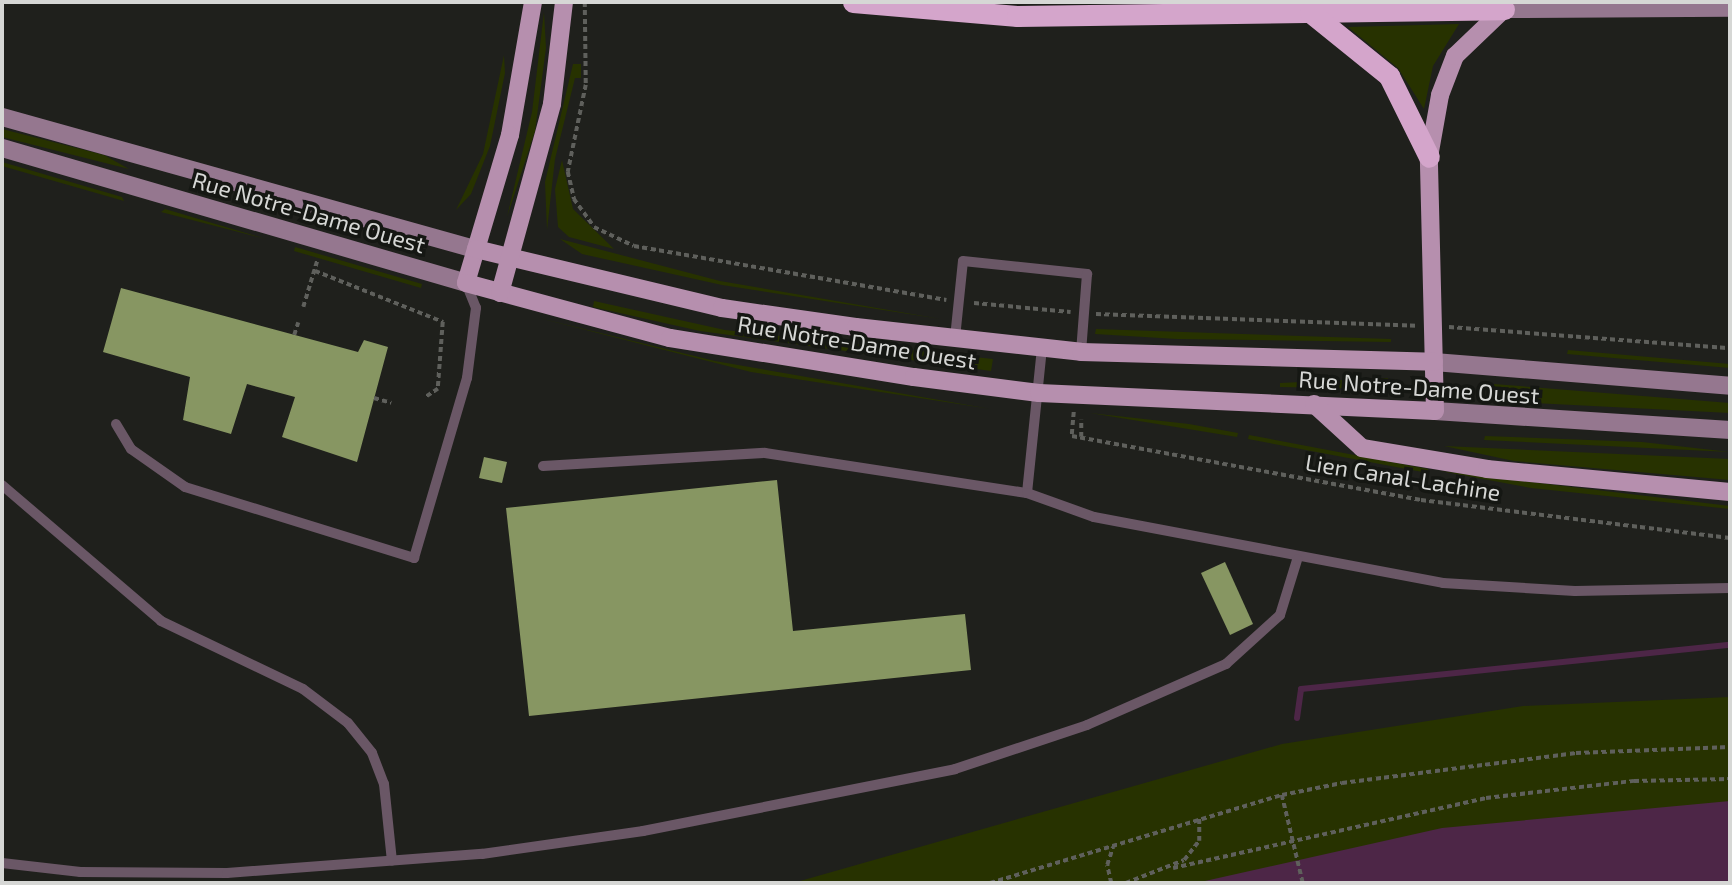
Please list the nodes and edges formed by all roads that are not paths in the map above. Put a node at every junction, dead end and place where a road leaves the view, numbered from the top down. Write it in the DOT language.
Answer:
graph roads {
  1 [pos="853,2"];
  2 [pos="533,6"];
  3 [pos="564,6"];
  4 [pos="1730,8"];
  5 [pos="1504,9"];
  6 [pos="1310,12"];
  7 [pos="2,117"];
  8 [pos="2,148"];
  9 [pos="1429,157"];
  10 [pos="476,249"];
  11 [pos="509,258"];
  12 [pos="466,283"];
  13 [pos="500,293"];
  14 [pos="475,307"];
  15 [pos="955,338"];
  16 [pos="1042,348"];
  17 [pos="1081,352"];
  18 [pos="1434,362"];
  19 [pos="1730,386"];
  20 [pos="1039,393"];
  21 [pos="1314,404"];
  22 [pos="1435,411"];
  23 [pos="116,424"];
  24 [pos="1730,430"];
  25 [pos="542,466"];
  26 [pos="2,485"];
  27 [pos="1730,492"];
  28 [pos="1027,493"];
  29 [pos="1297,560"];
  30 [pos="1730,589"];
  31 [pos="392,861"];
  32 [pos="2,863"];
  1 -- 6 [label="highway"];
  2 -- 10 [label="main road"];
  3 -- 11 [label="main road"];
  4 -- 5 [label="main road"];
  5 -- 6 [label="highway"];
  5 -- 9 [label="main road"];
  6 -- 9 [label="highway"];
  7 -- 10 [label="main road, Rue Notre-Dame Ouest"];
  8 -- 12 [label="main road, Rue Notre-Dame Ouest"];
  9 -- 18 [label="main road"];
  10 -- 11 [label="main road, Rue Notre-Dame Ouest"];
  10 -- 12 [label="main road"];
  11 -- 13 [label="main road"];
  11 -- 15 [label="main road, Rue Notre-Dame Ouest"];
  12 -- 13 [label="main road, Rue Notre-Dame Ouest"];
  12 -- 14 [label="lane"];
  13 -- 14 [label="lane"];
  13 -- 20 [label="main road, Rue Notre-Dame Ouest"];
  14 -- 23 [label="lane"];
  15 -- 16 [label="main road, Rue Notre-Dame Ouest"];
  15 -- 17 [label="lane"];
  16 -- 17 [label="main road, Rue Notre-Dame Ouest"];
  16 -- 20 [label="lane"];
  17 -- 18 [label="main road, Rue Notre-Dame Ouest"];
  18 -- 19 [label="main road, Rue Notre-Dame Ouest"];
  18 -- 22 [label="main road"];
  20 -- 21 [label="main road, Rue Notre-Dame Ouest"];
  20 -- 28 [label="lane"];
  21 -- 22 [label="main road, Rue Notre-Dame Ouest"];
  21 -- 27 [label="main road"];
  22 -- 24 [label="main road, Rue Notre-Dame Ouest"];
  25 -- 28 [label="lane"];
  26 -- 31 [label="lane"];
  28 -- 29 [label="lane"];
  29 -- 30 [label="lane"];
  29 -- 31 [label="lane"];
  31 -- 32 [label="lane"];
}
